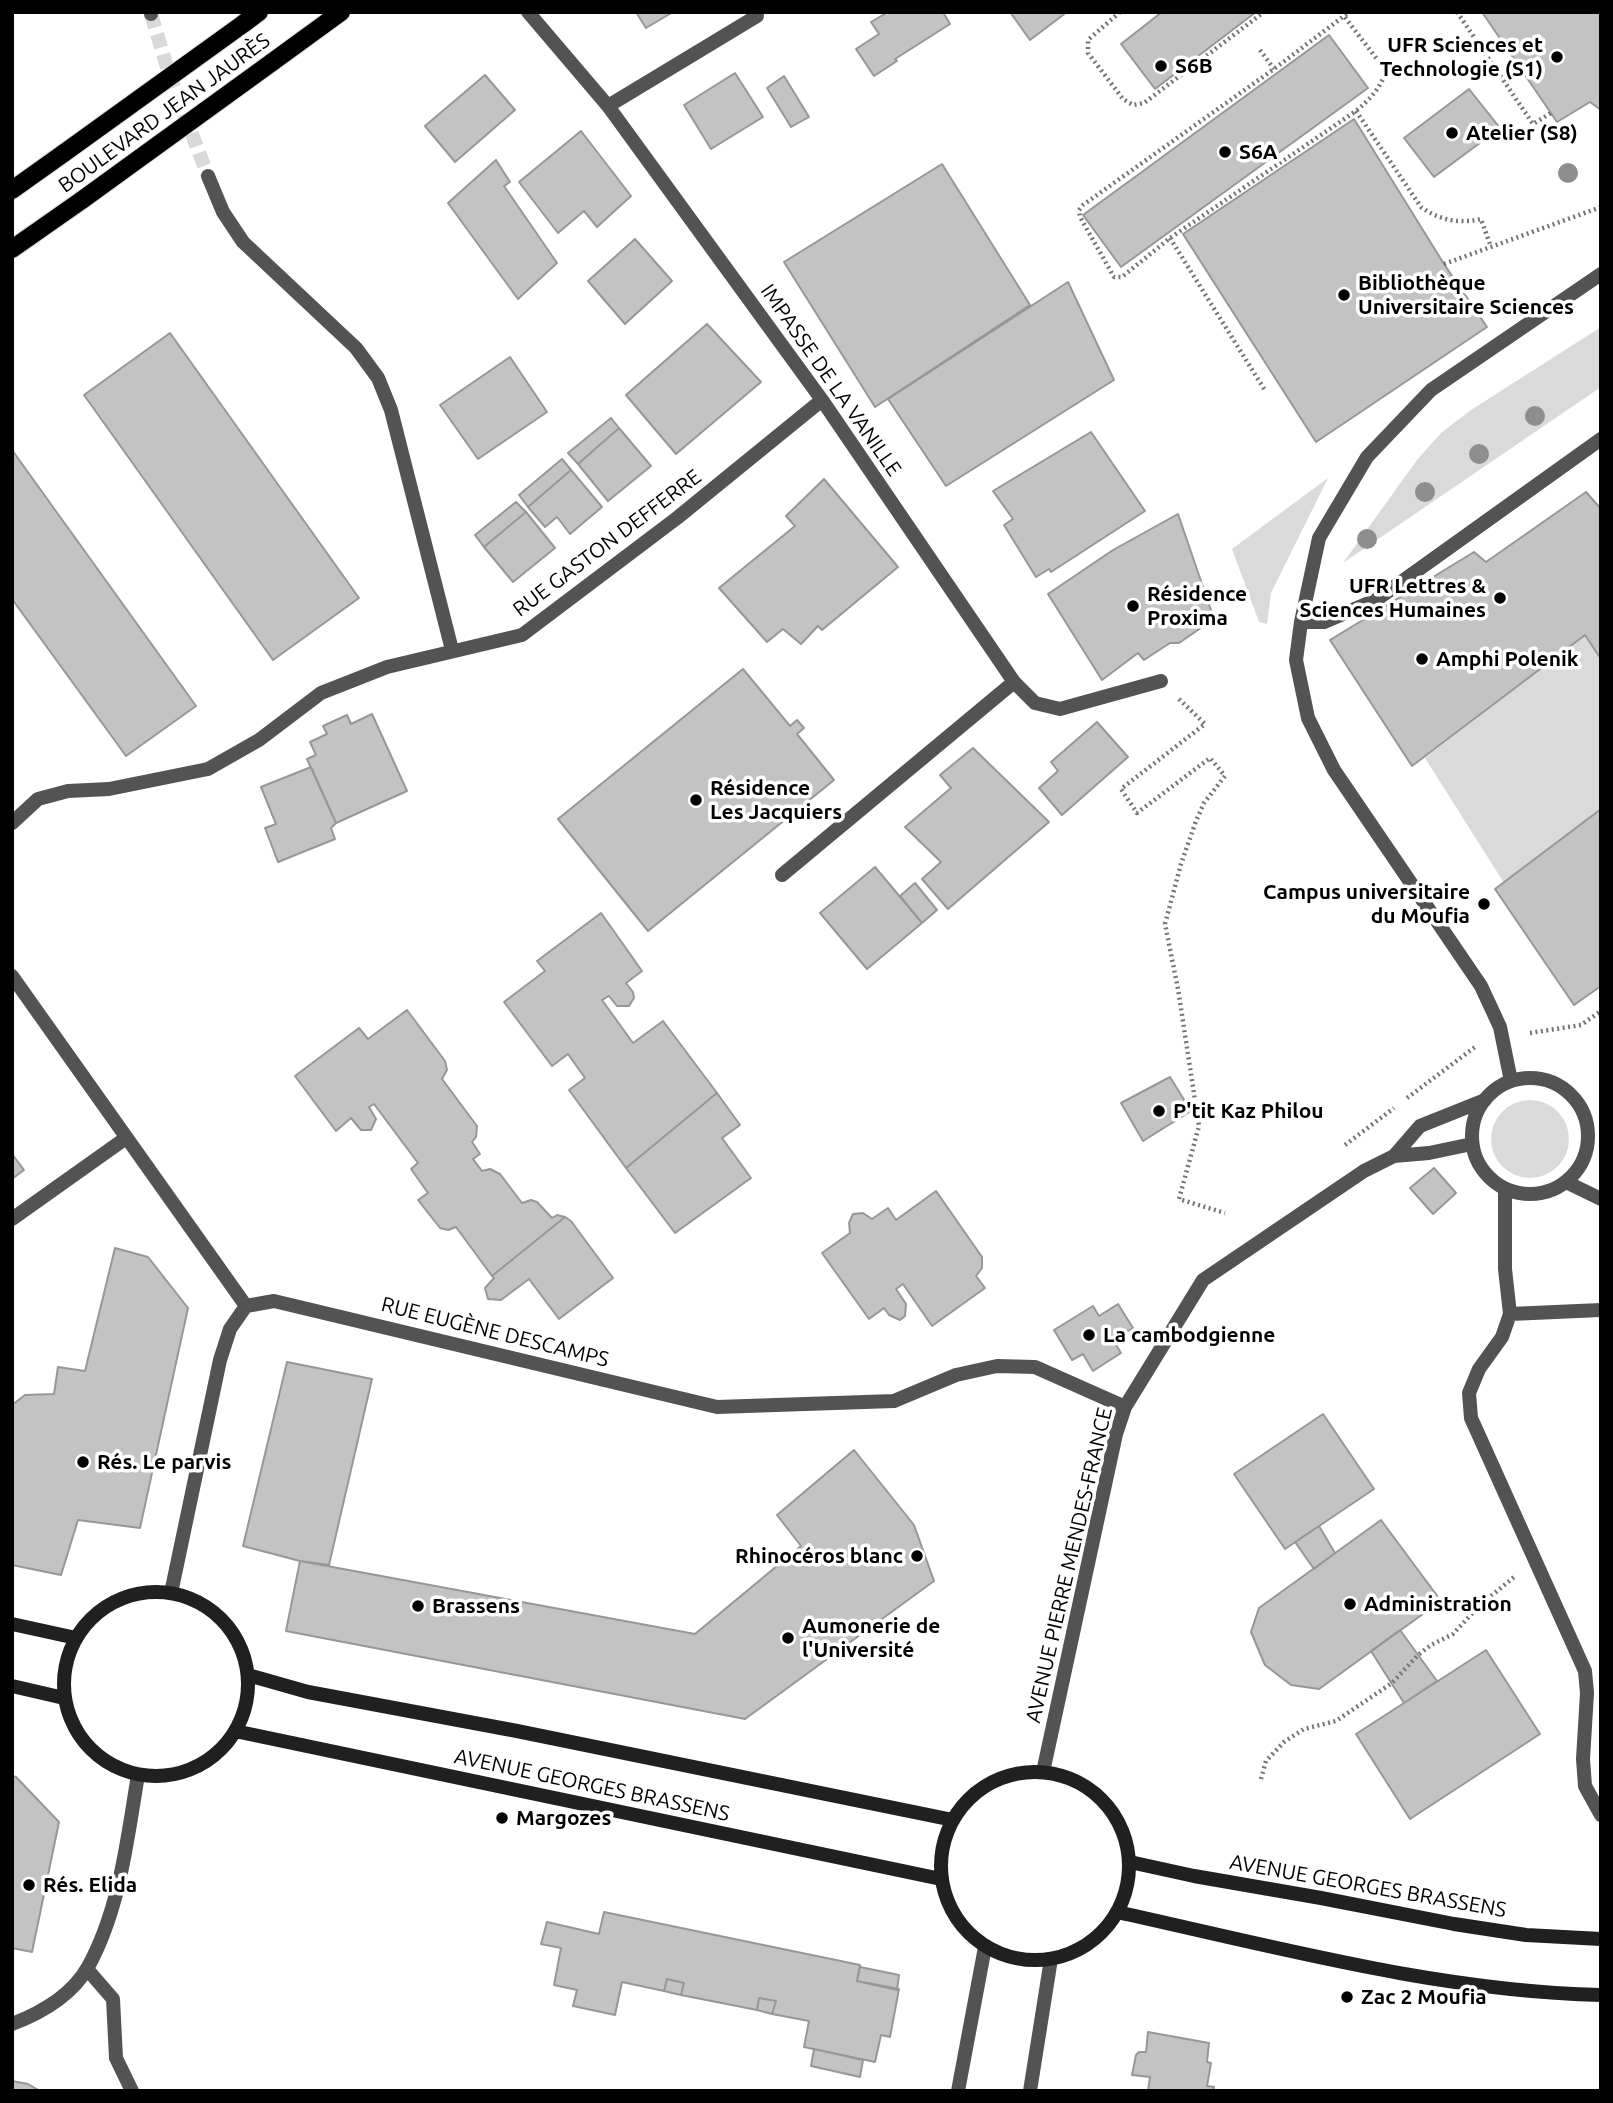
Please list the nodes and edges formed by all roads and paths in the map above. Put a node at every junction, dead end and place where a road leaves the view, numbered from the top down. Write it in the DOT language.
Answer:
graph roads {
  1 [pos="259,12"];
  2 [pos="341,12"];
  3 [pos="528,12"];
  4 [pos="1120,12"];
  5 [pos="1264,12"];
  6 [pos="1350,12"];
  7 [pos="1457,12"];
  8 [pos="1344,14"];
  9 [pos="757,16"];
  10 [pos="1260,50"];
  11 [pos="1274,69"];
  12 [pos="608,106"];
  13 [pos="1356,111"];
  14 [pos="1551,113"];
  15 [pos="208,176"];
  16 [pos="12,190"];
  17 [pos="1601,207"];
  18 [pos="1170,238"];
  19 [pos="1491,247"];
  20 [pos="12,249"];
  21 [pos="1444,264"];
  22 [pos="1601,274"];
  23 [pos="1266,392"];
  24 [pos="822,400"];
  25 [pos="1601,439"];
  26 [pos="1301,622"];
  27 [pos="452,650"];
  28 [pos="1161,681"];
  29 [pos="1014,682"];
  30 [pos="1205,724"];
  31 [pos="12,823"];
  32 [pos="782,875"];
  33 [pos="12,976"];
  34 [pos="1601,1011"];
  35 [pos="1503,1037"];
  36 [pos="1511,1081"];
  37 [pos="1485,1100"];
  38 [pos="126,1138"];
  39 [pos="1472,1144"];
  40 [pos="1345,1145"];
  41 [pos="1394,1156"];
  42 [pos="1566,1182"];
  43 [pos="1505,1189"];
  44 [pos="1601,1199"];
  45 [pos="1225,1213"];
  46 [pos="12,1219"];
  47 [pos="246,1306"];
  48 [pos="1601,1310"];
  49 [pos="1510,1314"];
  50 [pos="1125,1407"];
  51 [pos="1536,1560"];
  52 [pos="171,1593"];
  53 [pos="12,1624"];
  54 [pos="76,1638"];
  55 [pos="248,1675"];
  56 [pos="12,1686"];
  57 [pos="64,1698"];
  58 [pos="235,1731"];
  59 [pos="1042,1772"];
  60 [pos="138,1775"];
  61 [pos="1261,1779"];
  62 [pos="1601,1815"];
  63 [pos="953,1820"];
  64 [pos="1129,1861"];
  65 [pos="941,1879"];
  66 [pos="1117,1912"];
  67 [pos="1601,1939"];
  68 [pos="985,1947"];
  69 [pos="1051,1959"];
  70 [pos="87,1969"];
  71 [pos="1601,1995"];
  72 [pos="12,2024"];
  73 [pos="132,2091"];
  74 [pos="958,2091"];
  75 [pos="1030,2091"];
  1 -- 16 [label="main road, BOULEVARD JEAN JAURÈS, bridge"];
  2 -- 20 [label="main road, BOULEVARD JEAN JAURÈS, bridge"];
  3 -- 12 [label="street, IMPASSE DE LA VANILLE"];
  4 -- 5 [label="path"];
  6 -- 8 [label="path"];
  7 -- 14 [label="path"];
  8 -- 11 [label="path"];
  8 -- 13 [label="path"];
  9 -- 12 [label="street"];
  10 -- 11 [label="path"];
  11 -- 18 [label="path"];
  12 -- 24 [label="street, IMPASSE DE LA VANILLE"];
  13 -- 18 [label="path"];
  13 -- 19 [label="path"];
  15 -- 27 [label="street"];
  17 -- 19 [label="path"];
  18 -- 23 [label="path"];
  19 -- 21 [label="path"];
  22 -- 26 [label="street"];
  24 -- 27 [label="street, RUE GASTON DEFFERRE"];
  24 -- 29 [label="street, IMPASSE DE LA VANILLE"];
  25 -- 26 [label="street"];
  26 -- 35 [label="street"];
  27 -- 31 [label="street, RUE GASTON DEFFERRE"];
  28 -- 29 [label="street, IMPASSE DE LA VANILLE"];
  29 -- 32 [label="street"];
  30 -- 45 [label="path"];
  33 -- 38 [label="street"];
  34 -- 35 [label="path"];
  35 -- 36 [label="street"];
  35 -- 40 [label="path"];
  36 -- 37 [label="street"];
  36 -- 42 [label="street"];
  37 -- 39 [label="street"];
  37 -- 41 [label="street, AVENUE PIERRE MENDES-FRANCE"];
  38 -- 46 [label="street"];
  38 -- 47 [label="street"];
  39 -- 41 [label="street, AVENUE PIERRE MENDES-FRANCE"];
  39 -- 43 [label="street"];
  41 -- 50 [label="street, AVENUE PIERRE MENDES-FRANCE"];
  42 -- 43 [label="street"];
  42 -- 44 [label="street"];
  43 -- 49 [label="street"];
  47 -- 50 [label="street, RUE EUGÈNE DESCAMPS"];
  47 -- 52 [label="street"];
  48 -- 49 [label="street"];
  49 -- 51 [label="street"];
  50 -- 59 [label="street, AVENUE PIERRE MENDES-FRANCE"];
  51 -- 61 [label="path"];
  51 -- 62 [label="street"];
  52 -- 54 [label="street"];
  52 -- 55 [label="street"];
  53 -- 54 [label="street"];
  54 -- 57 [label="street"];
  55 -- 58 [label="street"];
  55 -- 63 [label="street, AVENUE GEORGES BRASSENS"];
  56 -- 57 [label="street"];
  57 -- 60 [label="street"];
  58 -- 60 [label="street"];
  58 -- 65 [label="street, AVENUE GEORGES BRASSENS"];
  59 -- 63 [label="street"];
  59 -- 64 [label="street"];
  60 -- 70 [label="street"];
  63 -- 65 [label="street"];
  64 -- 66 [label="street"];
  64 -- 67 [label="street, AVENUE GEORGES BRASSENS"];
  65 -- 68 [label="street"];
  66 -- 69 [label="street"];
  66 -- 71 [label="street"];
  68 -- 69 [label="street"];
  68 -- 74 [label="street"];
  69 -- 75 [label="street"];
  70 -- 72 [label="street"];
  70 -- 73 [label="street"];
}
